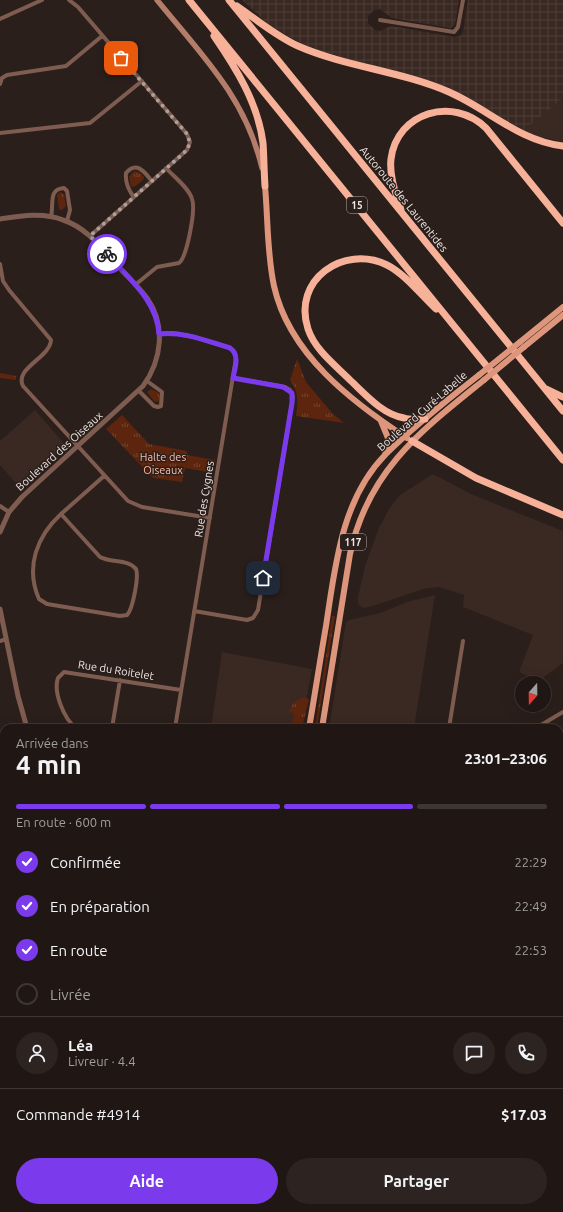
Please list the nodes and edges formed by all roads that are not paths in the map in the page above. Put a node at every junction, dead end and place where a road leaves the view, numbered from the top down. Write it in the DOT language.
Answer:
graph roads {
  1 [pos="42,0"];
  2 [pos="69,0"];
  3 [pos="158,0"];
  4 [pos="229,0"];
  5 [pos="463,0"];
  6 [pos="190,1"];
  7 [pos="0,19"];
  8 [pos="380,20"];
  9 [pos="102,36"];
  10 [pos="142,82"];
  11 [pos="0,84"];
  12 [pos="0,133"];
  13 [pos="563,146"];
  14 [pos="166,168"];
  15 [pos="151,180"];
  16 [pos="265,186"];
  17 [pos="134,196"];
  18 [pos="402,214"];
  19 [pos="51,217"];
  20 [pos="0,219"];
  21 [pos="68,221"];
  22 [pos="563,223"];
  23 [pos="90,236"];
  24 [pos="0,264"];
  25 [pos="135,285"];
  26 [pos="563,307"];
  27 [pos="563,315"];
  28 [pos="459,332"];
  29 [pos="159,334"];
  30 [pos="522,344"];
  31 [pos="482,377"];
  32 [pos="233,378"];
  33 [pos="147,381"];
  34 [pos="544,388"];
  35 [pos="139,391"];
  36 [pos="563,397"];
  37 [pos="563,411"];
  38 [pos="425,419"];
  39 [pos="381,422"];
  40 [pos="405,436"];
  41 [pos="412,441"];
  42 [pos="78,446"];
  43 [pos="385,455"];
  44 [pos="563,460"];
  45 [pos="104,476"];
  46 [pos="0,506"];
  47 [pos="9,512"];
  48 [pos="62,514"];
  49 [pos="563,515"];
  50 [pos="210,518"];
  51 [pos="0,532"];
  52 [pos="0,609"];
  53 [pos="194,611"];
  54 [pos="6,639"];
  55 [pos="0,641"];
  56 [pos="463,641"];
  57 [pos="120,680"];
  58 [pos="181,690"];
  59 [pos="563,712"];
  60 [pos="25,724"];
  61 [pos="71,724"];
  62 [pos="113,724"];
  63 [pos="176,724"];
  64 [pos="310,724"];
  65 [pos="323,724"];
  66 [pos="450,724"];
  67 [pos="543,724"];
  1 -- 7 [label="street"];
  2 -- 9 [label="street"];
  3 -- 16 [label="main road"];
  4 -- 13 [label="highway"];
  4 -- 18 [label="highway, Autoroute des Laurentides"];
  5 -- 8 [label="street"];
  6 -- 16 [label="highway"];
  6 -- 28 [label="highway, 15"];
  9 -- 10 [label="street"];
  9 -- 11 [label="street"];
  10 -- 12 [label="street"];
  10 -- 14 [label="street"];
  14 -- 15 [label="street"];
  14 -- 25 [label="street"];
  15 -- 17 [label="street"];
  15 -- 17 [label="street"];
  16 -- 39 [label="main road"];
  17 -- 23 [label="street"];
  18 -- 22 [label="highway"];
  18 -- 34 [label="highway, Autoroute des Laurentides"];
  19 -- 20 [label="street, Boulevard des Oiseaux"];
  19 -- 21 [label="street, Boulevard des Oiseaux"];
  19 -- 21 [label="street"];
  21 -- 23 [label="street, Boulevard des Oiseaux"];
  23 -- 25 [label="street, Boulevard des Oiseaux"];
  24 -- 42 [label="street"];
  25 -- 29 [label="street, Boulevard des Oiseaux"];
  26 -- 30 [label="main road, Boulevard Curé-Labelle / 117"];
  27 -- 30 [label="main road, Boulevard Curé-Labelle / 117"];
  28 -- 38 [label="highway"];
  28 -- 44 [label="highway, 15"];
  29 -- 32 [label="street, Rue des Cygnes"];
  29 -- 33 [label="street, Boulevard des Oiseaux"];
  30 -- 31 [label="main road, Boulevard Curé-Labelle / 117, bridge"];
  31 -- 38 [label="main road, Boulevard Curé-Labelle / 117"];
  31 -- 41 [label="main road, Boulevard Curé-Labelle / 117"];
  32 -- 50 [label="street, Rue des Cygnes"];
  32 -- 53 [label="street"];
  33 -- 35 [label="street, Boulevard des Oiseaux"];
  33 -- 35 [label="street"];
  34 -- 36 [label="highway"];
  34 -- 37 [label="highway, Autoroute des Laurentides"];
  35 -- 42 [label="street, Boulevard des Oiseaux"];
  38 -- 40 [label="main road, Boulevard Curé-Labelle / 117"];
  39 -- 40 [label="main road"];
  39 -- 43 [label="main road"];
  40 -- 41 [label="main road"];
  40 -- 43 [label="main road, Boulevard Curé-Labelle / 117"];
  41 -- 49 [label="highway"];
  41 -- 65 [label="main road, Boulevard Curé-Labelle / 117"];
  42 -- 45 [label="street"];
  42 -- 47 [label="street, Boulevard des Oiseaux"];
  43 -- 64 [label="main road, Boulevard Curé-Labelle / 117"];
  45 -- 48 [label="street"];
  45 -- 50 [label="street"];
  46 -- 47 [label="street"];
  47 -- 51 [label="street, Boulevard des Oiseaux"];
  48 -- 48 [label="street"];
  50 -- 53 [label="street, Rue des Cygnes"];
  52 -- 54 [label="street"];
  53 -- 58 [label="street, Rue des Cygnes"];
  54 -- 55 [label="street"];
  54 -- 60 [label="street"];
  56 -- 66 [label="street"];
  57 -- 58 [label="street, Rue du Roitelet"];
  57 -- 61 [label="street, Rue du Roitelet"];
  57 -- 62 [label="street"];
  58 -- 63 [label="street, Rue des Cygnes"];
  59 -- 67 [label="street"];
}
